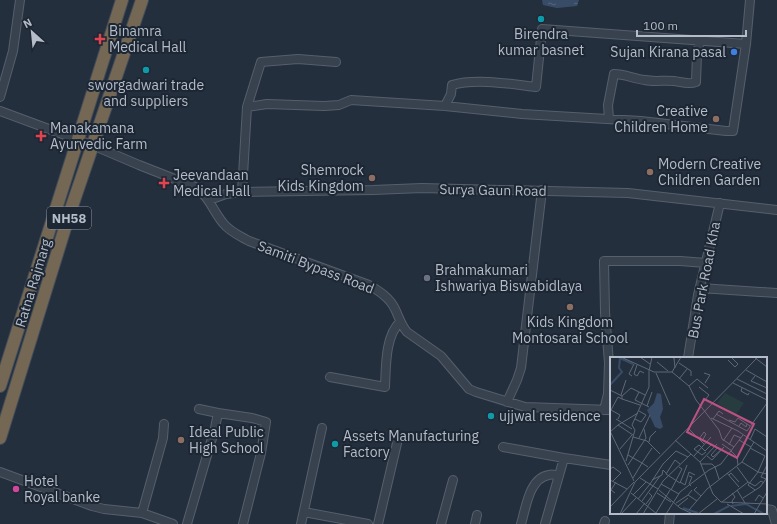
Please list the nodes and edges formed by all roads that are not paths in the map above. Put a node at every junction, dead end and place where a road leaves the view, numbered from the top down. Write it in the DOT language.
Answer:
graph roads {
  1 [pos="20,0"];
  2 [pos="122,0"];
  3 [pos="142,0"];
  4 [pos="750,0"];
  5 [pos="700,41"];
  6 [pos="746,44"];
  7 [pos="336,62"];
  8 [pos="0,97"];
  9 [pos="445,106"];
  10 [pos="247,107"];
  11 [pos="0,111"];
  12 [pos="609,119"];
  13 [pos="78,139"];
  14 [pos="92,145"];
  15 [pos="542,190"];
  16 [pos="242,192"];
  17 [pos="209,200"];
  18 [pos="720,203"];
  19 [pos="777,210"];
  20 [pos="706,263"];
  21 [pos="700,288"];
  22 [pos="777,293"];
  23 [pos="400,322"];
  24 [pos="688,357"];
  25 [pos="330,377"];
  26 [pos="0,386"];
  27 [pos="507,402"];
  28 [pos="199,409"];
  29 [pos="608,410"];
  30 [pos="218,413"];
  31 [pos="3,416"];
  32 [pos="164,424"];
  33 [pos="322,428"];
  34 [pos="0,438"];
  35 [pos="398,440"];
  36 [pos="503,447"];
  37 [pos="564,458"];
  38 [pos="610,464"];
  39 [pos="0,472"];
  40 [pos="559,476"];
  41 [pos="453,480"];
  42 [pos="767,508"];
  43 [pos="304,512"];
  44 [pos="142,513"];
  45 [pos="670,514"];
  46 [pos="477,515"];
  47 [pos="173,524"];
  48 [pos="187,524"];
  49 [pos="243,524"];
  50 [pos="301,524"];
  51 [pos="368,524"];
  52 [pos="378,524"];
  53 [pos="441,524"];
  54 [pos="475,524"];
  55 [pos="521,524"];
  56 [pos="545,524"];
  57 [pos="669,524"];
  58 [pos="776,524"];
  1 -- 8 [label="street"];
  2 -- 13 [label="highway, Ratna Rajmarg / NH58"];
  3 -- 14 [label="highway, Ratna Rajmarg / NH58"];
  4 -- 6 [label="street"];
  5 -- 6 [label="street"];
  5 -- 9 [label="street"];
  5 -- 12 [label="street"];
  6 -- 12 [label="street"];
  7 -- 10 [label="street"];
  9 -- 10 [label="street"];
  9 -- 12 [label="street"];
  10 -- 16 [label="street"];
  11 -- 13 [label="street, Samiti Bypass Road"];
  13 -- 14 [label="street, Samiti Bypass Road"];
  13 -- 26 [label="highway, Ratna Rajmarg / NH58"];
  14 -- 17 [label="street, Samiti Bypass Road"];
  14 -- 31 [label="highway, Ratna Rajmarg / NH58"];
  15 -- 16 [label="street, Surya Gaun Road"];
  15 -- 18 [label="street, Surya Gaun Road"];
  15 -- 27 [label="street"];
  16 -- 17 [label="street, Surya Gaun Road"];
  17 -- 23 [label="street, Samiti Bypass Road"];
  18 -- 19 [label="street, Surya Gaun Road"];
  18 -- 20 [label="street, Bus Park Road Kha"];
  20 -- 21 [label="street, Bus Park Road Kha"];
  20 -- 29 [label="street"];
  21 -- 22 [label="street"];
  21 -- 24 [label="street, Bus Park Road Kha"];
  23 -- 25 [label="street"];
  23 -- 27 [label="street, Samiti Bypass Road"];
  27 -- 29 [label="street, Samiti Bypass Road"];
  28 -- 30 [label="street"];
  30 -- 48 [label="street"];
  30 -- 49 [label="street"];
  31 -- 34 [label="highway, Ratna Rajmarg / NH58"];
  32 -- 44 [label="street"];
  33 -- 43 [label="street"];
  35 -- 52 [label="street"];
  36 -- 37 [label="street"];
  37 -- 38 [label="street"];
  37 -- 40 [label="street"];
  39 -- 44 [label="street"];
  40 -- 55 [label="street"];
  40 -- 56 [label="street"];
  41 -- 53 [label="street"];
  42 -- 58 [label="street"];
  43 -- 50 [label="street"];
  43 -- 51 [label="street"];
  44 -- 47 [label="street"];
  45 -- 57 [label="street"];
  46 -- 54 [label="street"];
}
